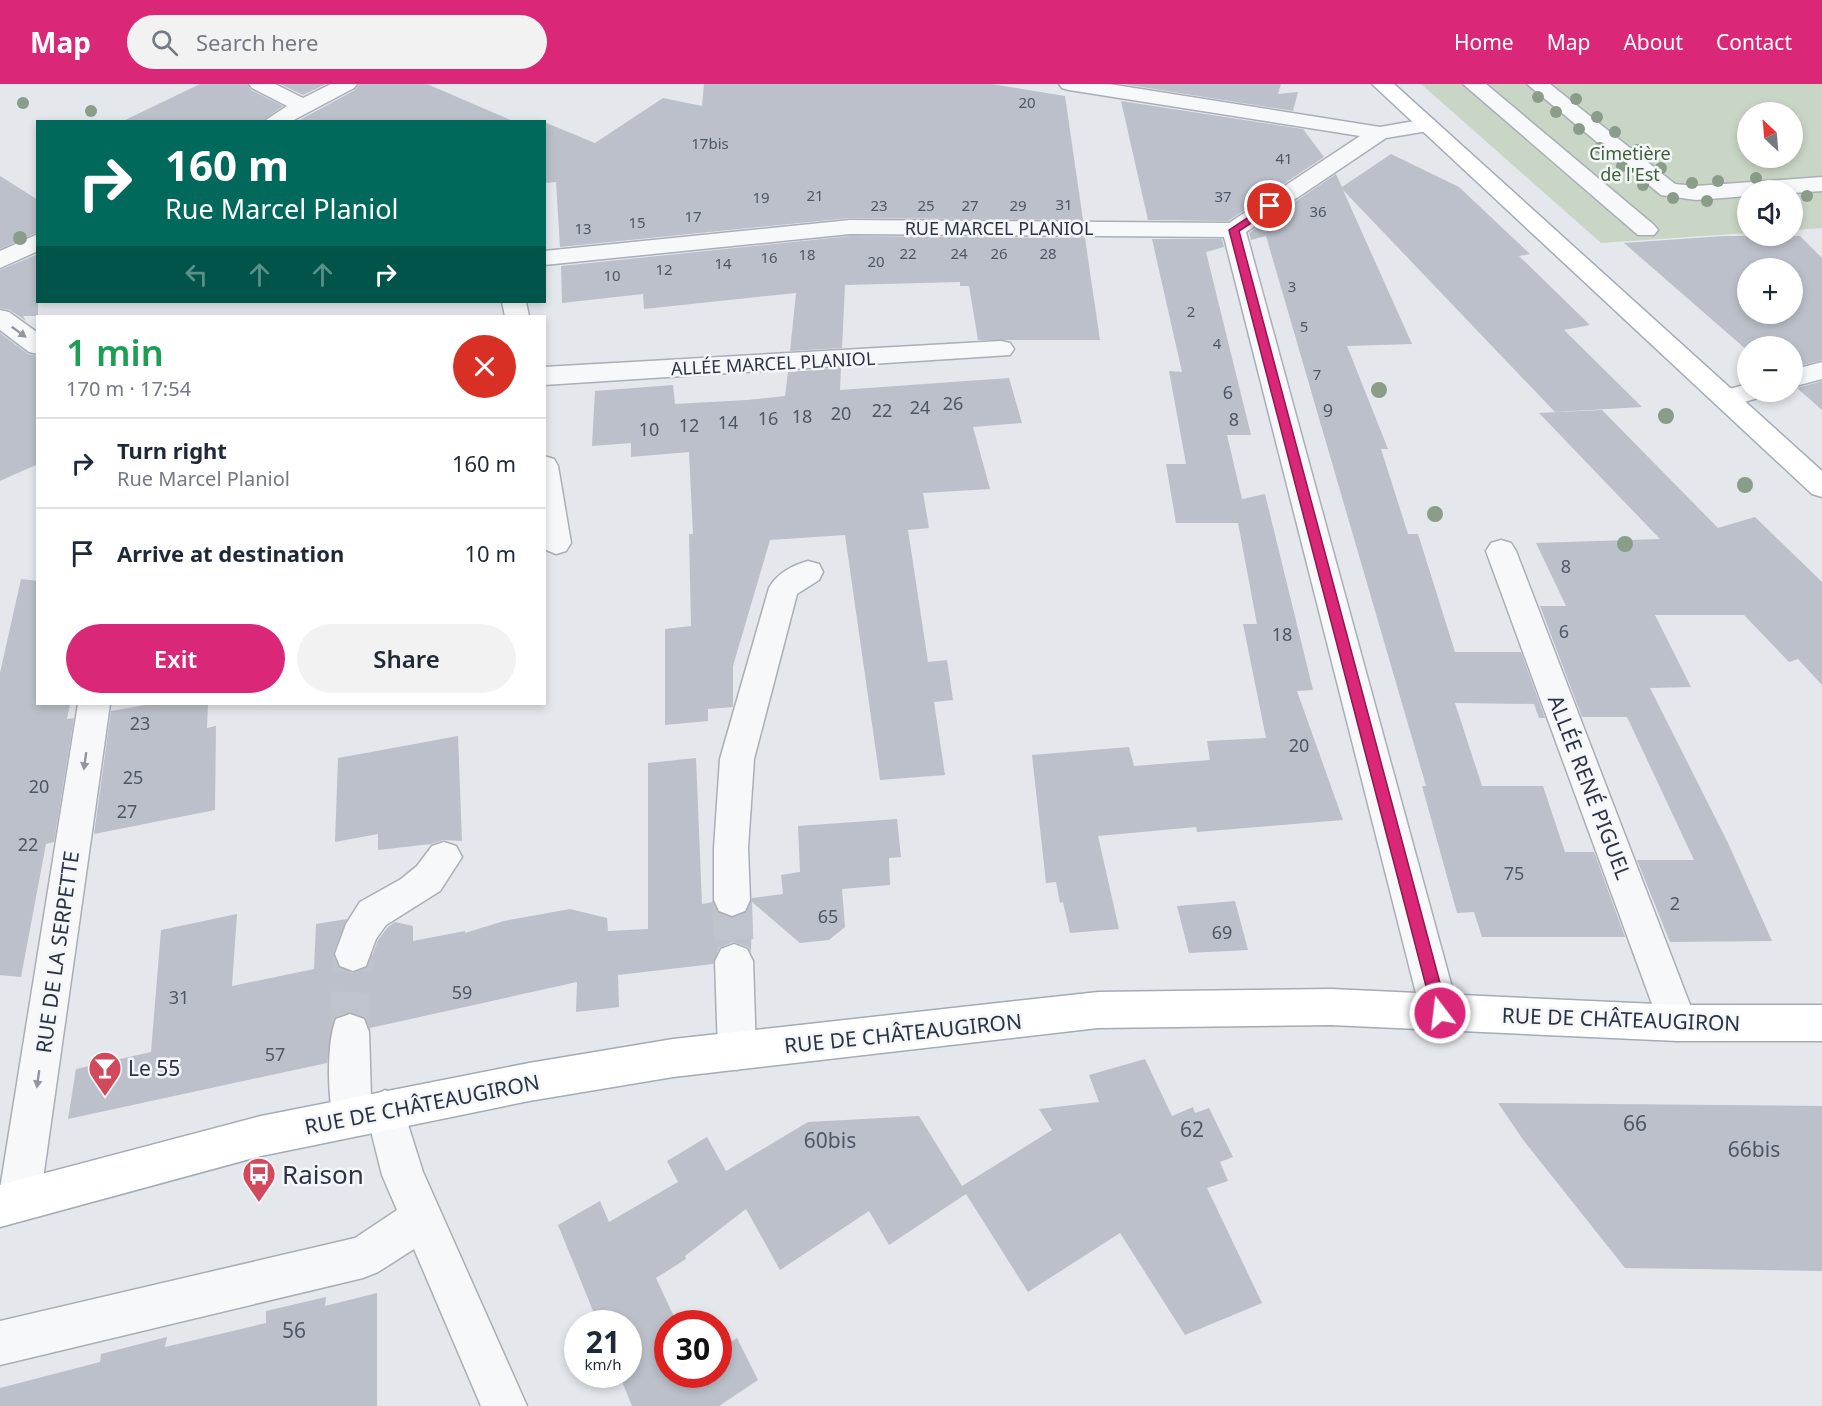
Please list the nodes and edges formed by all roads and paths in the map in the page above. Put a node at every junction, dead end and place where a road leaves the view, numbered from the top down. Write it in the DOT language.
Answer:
graph roads {
  1 [pos="259,84"];
  2 [pos="347,84"];
  3 [pos="1069,84"];
  4 [pos="1382,84"];
  5 [pos="1473,84"];
  6 [pos="1537,84"];
  7 [pos="303,106"];
  8 [pos="277,120"];
  9 [pos="1426,125"];
  10 [pos="1380,134"];
  11 [pos="1822,184"];
  12 [pos="1234,230"];
  13 [pos="1646,230"];
  14 [pos="36,242"];
  15 [pos="546,258"];
  16 [pos="0,261"];
  17 [pos="0,318"];
  18 [pos="36,345"];
  19 [pos="1000,349"];
  20 [pos="1822,370"];
  21 [pos="546,376"];
  22 [pos="1803,376"];
  23 [pos="1737,394"];
  24 [pos="1744,402"];
  25 [pos="546,479"];
  26 [pos="1822,487"];
  27 [pos="556,543"];
  28 [pos="1501,551"];
  29 [pos="808,572"];
  30 [pos="94,705"];
  31 [pos="444,857"];
  32 [pos="732,900"];
  33 [pos="352,954"];
  34 [pos="734,961"];
  35 [pos="1440,1013"];
  36 [pos="1678,1023"];
  37 [pos="1822,1023"];
  38 [pos="350,1032"];
  39 [pos="737,1051"];
  40 [pos="368,1114"];
  41 [pos="9,1203"];
  42 [pos="422,1219"];
  43 [pos="0,1343"];
  44 [pos="504,1406"];
  1 -- 7 [label="street"];
  2 -- 7 [label="street"];
  3 -- 10 [label="street"];
  4 -- 9 [label="main road"];
  5 -- 13 [label="street"];
  6 -- 11 [label="street"];
  7 -- 8 [label="street"];
  9 -- 10 [label="street"];
  9 -- 23 [label="main road"];
  10 -- 12 [label="street"];
  12 -- 15 [label="street, RUE MARCEL PLANIOL"];
  12 -- 35 [label="street"];
  14 -- 16 [label="street"];
  17 -- 18 [label="street, one-way"];
  19 -- 21 [label="street, ALLÉE MARCEL PLANIOL"];
  20 -- 22 [label="street"];
  24 -- 26 [label="main road"];
  25 -- 27 [label="street"];
  28 -- 36 [label="street, ALLÉE RENÉ PIGUEL"];
  29 -- 32 [label="street"];
  30 -- 41 [label="street, RUE DE LA SERPETTE, one-way"];
  31 -- 33 [label="street"];
  34 -- 39 [label="street"];
  35 -- 36 [label="main road, RUE DE CHÂTEAUGIRON"];
  35 -- 39 [label="main road, RUE DE CHÂTEAUGIRON"];
  36 -- 37 [label="main road, RUE DE CHÂTEAUGIRON"];
  38 -- 40 [label="street"];
  39 -- 40 [label="main road, RUE DE CHÂTEAUGIRON"];
  40 -- 41 [label="main road, RUE DE CHÂTEAUGIRON"];
  40 -- 42 [label="street"];
  42 -- 43 [label="street"];
  42 -- 44 [label="street"];
}
